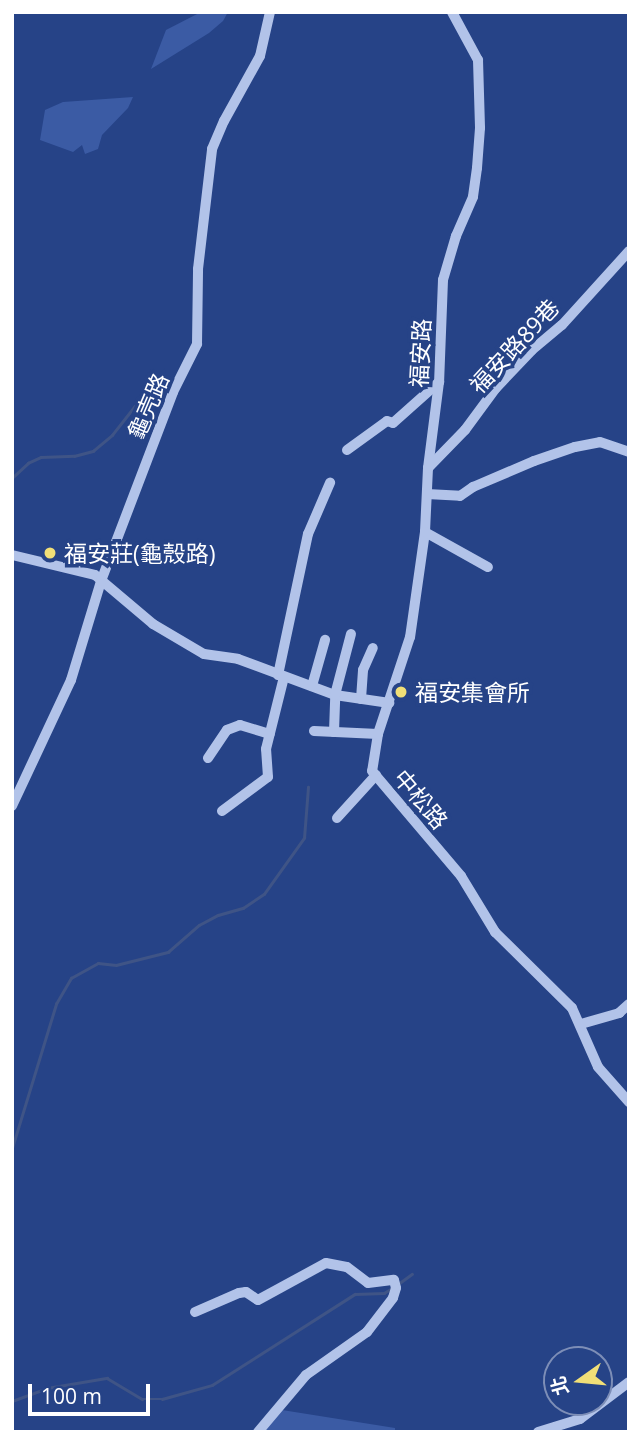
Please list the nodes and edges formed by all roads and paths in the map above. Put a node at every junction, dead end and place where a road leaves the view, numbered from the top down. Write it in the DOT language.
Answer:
graph roads {
  1 [pos="270,12"];
  2 [pos="453,12"];
  3 [pos="629,251"];
  4 [pos="439,382"];
  5 [pos="347,450"];
  6 [pos="629,453"];
  7 [pos="428,468"];
  8 [pos="330,483"];
  9 [pos="427,494"];
  10 [pos="425,532"];
  11 [pos="12,555"];
  12 [pos="488,567"];
  13 [pos="101,581"];
  14 [pos="351,634"];
  15 [pos="325,640"];
  16 [pos="373,648"];
  17 [pos="281,676"];
  18 [pos="312,686"];
  19 [pos="335,695"];
  20 [pos="361,699"];
  21 [pos="389,703"];
  22 [pos="314,731"];
  23 [pos="334,733"];
  24 [pos="270,734"];
  25 [pos="378,734"];
  26 [pos="208,758"];
  27 [pos="376,775"];
  28 [pos="12,806"];
  29 [pos="222,811"];
  30 [pos="337,818"];
  31 [pos="629,1004"];
  32 [pos="581,1024"];
  33 [pos="629,1102"];
  34 [pos="195,1312"];
  35 [pos="629,1382"];
  36 [pos="258,1432"];
  37 [pos="538,1432"];
  1 -- 13 [label="street, 龜壳路"];
  2 -- 4 [label="street, 福安路"];
  3 -- 7 [label="street, 福安路89巷"];
  4 -- 5 [label="street"];
  4 -- 7 [label="street, 福安路"];
  6 -- 9 [label="street"];
  7 -- 9 [label="street, 福安路"];
  8 -- 17 [label="street"];
  9 -- 10 [label="street, 福安路"];
  10 -- 12 [label="street"];
  10 -- 21 [label="street, 福安路"];
  11 -- 13 [label="street"];
  13 -- 17 [label="street"];
  13 -- 28 [label="street, 龜壳路"];
  14 -- 19 [label="street"];
  15 -- 18 [label="street"];
  16 -- 20 [label="street"];
  17 -- 18 [label="street"];
  17 -- 24 [label="street"];
  18 -- 19 [label="street"];
  19 -- 20 [label="street"];
  19 -- 23 [label="street"];
  20 -- 21 [label="street"];
  21 -- 25 [label="street, 中松路"];
  22 -- 23 [label="street"];
  23 -- 25 [label="street"];
  24 -- 26 [label="street"];
  24 -- 29 [label="street"];
  25 -- 27 [label="street, 中松路"];
  27 -- 30 [label="street"];
  27 -- 32 [label="street, 中松路"];
  31 -- 32 [label="street"];
  32 -- 33 [label="street, 中松路"];
  34 -- 36 [label="street"];
  35 -- 37 [label="street"];
}
